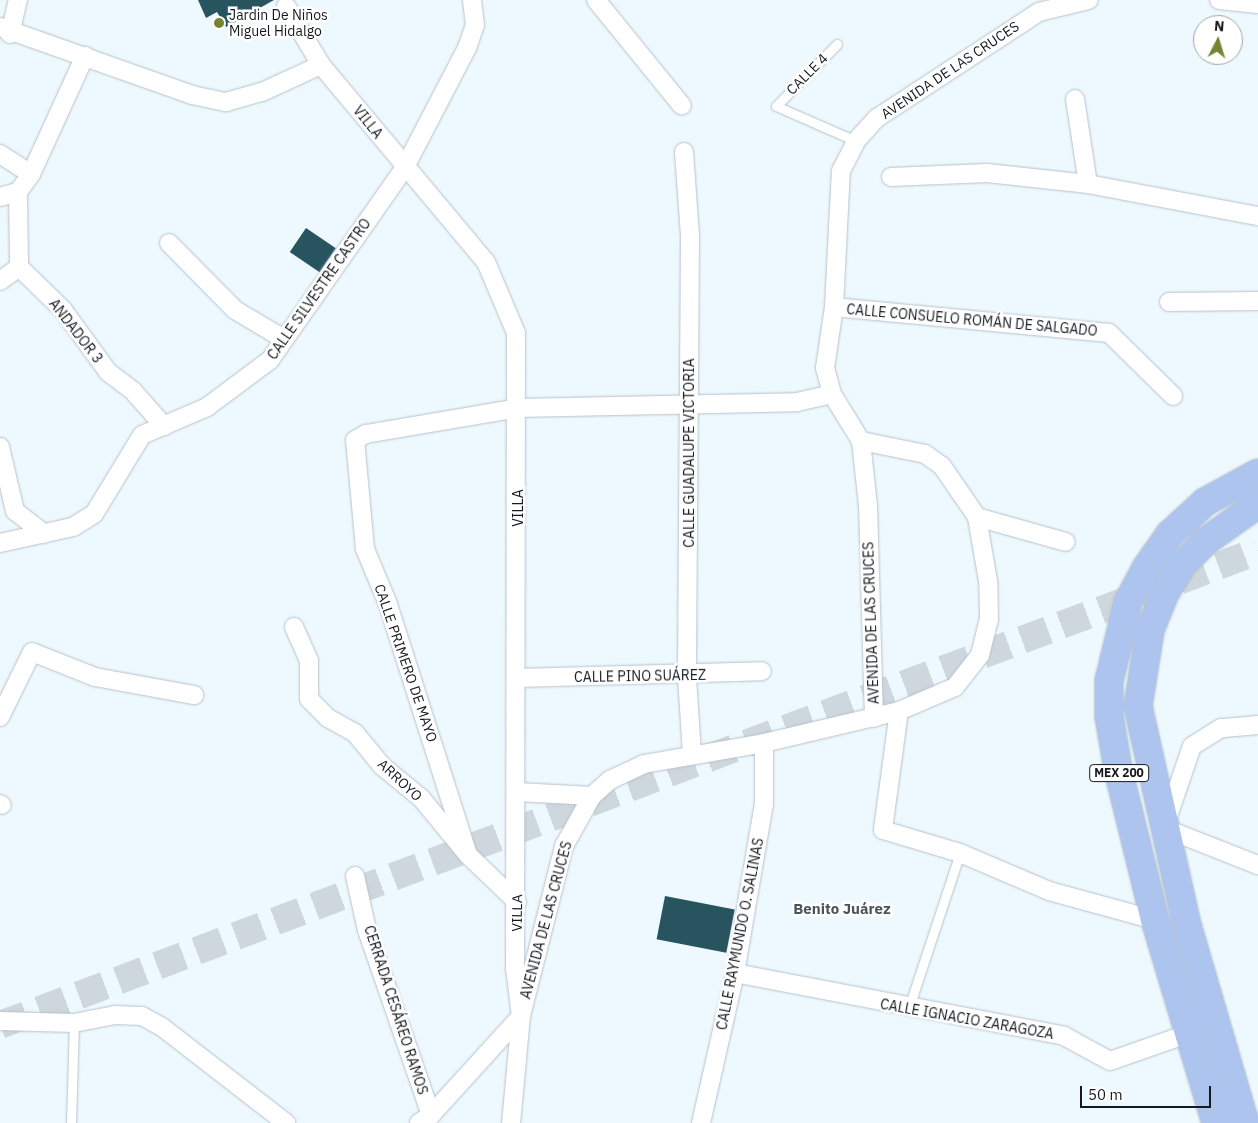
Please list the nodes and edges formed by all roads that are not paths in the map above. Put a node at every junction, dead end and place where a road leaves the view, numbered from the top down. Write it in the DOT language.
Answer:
graph roads {
  1 [pos="18,0"];
  2 [pos="472,0"];
  3 [pos="596,0"];
  4 [pos="1089,0"];
  5 [pos="1219,0"];
  6 [pos="1258,4"];
  7 [pos="286,6"];
  8 [pos="1035,6"];
  9 [pos="5,31"];
  10 [pos="837,44"];
  11 [pos="85,56"];
  12 [pos="321,65"];
  13 [pos="1075,99"];
  14 [pos="682,106"];
  15 [pos="856,141"];
  16 [pos="684,152"];
  17 [pos="0,154"];
  18 [pos="405,167"];
  19 [pos="31,174"];
  20 [pos="891,177"];
  21 [pos="1088,184"];
  22 [pos="18,192"];
  23 [pos="0,197"];
  24 [pos="1258,216"];
  25 [pos="169,243"];
  26 [pos="18,267"];
  27 [pos="0,281"];
  28 [pos="1258,301"];
  29 [pos="1169,302"];
  30 [pos="834,308"];
  31 [pos="284,339"];
  32 [pos="832,394"];
  33 [pos="1173,396"];
  34 [pos="690,406"];
  35 [pos="518,408"];
  36 [pos="164,426"];
  37 [pos="861,441"];
  38 [pos="0,447"];
  39 [pos="1258,473"];
  40 [pos="1258,504"];
  41 [pos="977,517"];
  42 [pos="44,534"];
  43 [pos="1066,542"];
  44 [pos="0,543"];
  45 [pos="294,627"];
  46 [pos="762,671"];
  47 [pos="687,676"];
  48 [pos="518,678"];
  49 [pos="194,694"];
  50 [pos="899,711"];
  51 [pos="0,717"];
  52 [pos="874,718"];
  53 [pos="1258,726"];
  54 [pos="764,744"];
  55 [pos="692,754"];
  56 [pos="517,792"];
  57 [pos="592,796"];
  58 [pos="1164,828"];
  59 [pos="960,854"];
  60 [pos="468,855"];
  61 [pos="1258,864"];
  62 [pos="354,876"];
  63 [pos="517,902"];
  64 [pos="1156,920"];
  65 [pos="735,973"];
  66 [pos="908,1009"];
  67 [pos="521,1016"];
  68 [pos="0,1021"];
  69 [pos="74,1023"];
  70 [pos="1190,1033"];
  71 [pos="1248,1112"];
  72 [pos="425,1119"];
  73 [pos="71,1123"];
  74 [pos="286,1123"];
  75 [pos="512,1123"];
  76 [pos="701,1123"];
  77 [pos="1216,1123"];
  1 -- 9 [label="street"];
  2 -- 18 [label="street, CALLE SILVESTRE CASTRO"];
  3 -- 14 [label="street"];
  4 -- 8 [label="street, AVENIDA DE LAS CRUCES"];
  5 -- 6 [label="street"];
  7 -- 12 [label="street, VILLA"];
  8 -- 15 [label="street, AVENIDA DE LAS CRUCES"];
  9 -- 11 [label="street"];
  10 -- 15 [label="lane, CALLE 4"];
  11 -- 12 [label="street"];
  11 -- 19 [label="street"];
  12 -- 18 [label="street, VILLA"];
  13 -- 21 [label="street"];
  15 -- 30 [label="street, AVENIDA DE LAS CRUCES"];
  16 -- 34 [label="street, CALLE GUADALUPE VICTORIA"];
  17 -- 19 [label="street"];
  18 -- 31 [label="street, CALLE SILVESTRE CASTRO"];
  18 -- 35 [label="street, VILLA"];
  19 -- 22 [label="street"];
  20 -- 21 [label="street"];
  21 -- 24 [label="street"];
  22 -- 23 [label="street"];
  22 -- 26 [label="street"];
  25 -- 31 [label="street"];
  26 -- 27 [label="street"];
  26 -- 36 [label="street, ANDADOR 3"];
  28 -- 29 [label="street"];
  30 -- 32 [label="street, AVENIDA DE LAS CRUCES"];
  30 -- 33 [label="street, CALLE CONSUELO ROMÁN DE SALGADO"];
  31 -- 36 [label="street, CALLE SILVESTRE CASTRO"];
  32 -- 34 [label="street"];
  32 -- 37 [label="street, AVENIDA DE LAS CRUCES"];
  34 -- 35 [label="street"];
  34 -- 47 [label="street, CALLE GUADALUPE VICTORIA"];
  35 -- 48 [label="street, VILLA"];
  35 -- 60 [label="street, CALLE PRIMERO DE MAYO"];
  36 -- 42 [label="street, CALLE SILVESTRE CASTRO"];
  37 -- 41 [label="street"];
  37 -- 52 [label="street, AVENIDA DE LAS CRUCES"];
  38 -- 42 [label="street"];
  39 -- 64 [label="main road, MEX 200"];
  40 -- 58 [label="main road, MEX 200"];
  41 -- 43 [label="street"];
  41 -- 50 [label="street"];
  42 -- 44 [label="street, CALLE SILVESTRE CASTRO"];
  45 -- 60 [label="street, ARROYO"];
  46 -- 47 [label="street, CALLE PINO SUÁREZ"];
  47 -- 48 [label="street, CALLE PINO SUÁREZ"];
  47 -- 55 [label="street, CALLE GUADALUPE VICTORIA"];
  48 -- 56 [label="street, VILLA"];
  49 -- 51 [label="street"];
  50 -- 52 [label="street"];
  50 -- 59 [label="street"];
  52 -- 54 [label="street, AVENIDA DE LAS CRUCES"];
  53 -- 58 [label="street"];
  54 -- 55 [label="street, AVENIDA DE LAS CRUCES"];
  54 -- 65 [label="street, CALLE RAYMUNDO O. SALINAS"];
  55 -- 57 [label="street, AVENIDA DE LAS CRUCES"];
  56 -- 57 [label="street"];
  56 -- 63 [label="street, VILLA"];
  57 -- 67 [label="street, AVENIDA DE LAS CRUCES"];
  58 -- 61 [label="street"];
  58 -- 71 [label="main road, MEX 200"];
  59 -- 64 [label="street"];
  59 -- 66 [label="lane"];
  60 -- 63 [label="street, ARROYO"];
  62 -- 72 [label="street, CERRADA CESÁREO RAMOS"];
  63 -- 67 [label="street, VILLA"];
  64 -- 70 [label="main road, MEX 200"];
  65 -- 66 [label="street, CALLE IGNACIO ZARAGOZA"];
  65 -- 76 [label="street, CALLE RAYMUNDO O. SALINAS"];
  66 -- 70 [label="street, CALLE IGNACIO ZARAGOZA"];
  67 -- 72 [label="street, AVENIDA DE LAS CRUCES"];
  67 -- 75 [label="street"];
  68 -- 69 [label="street"];
  69 -- 73 [label="lane"];
  69 -- 74 [label="street"];
  70 -- 77 [label="main road, MEX 200"];
}
